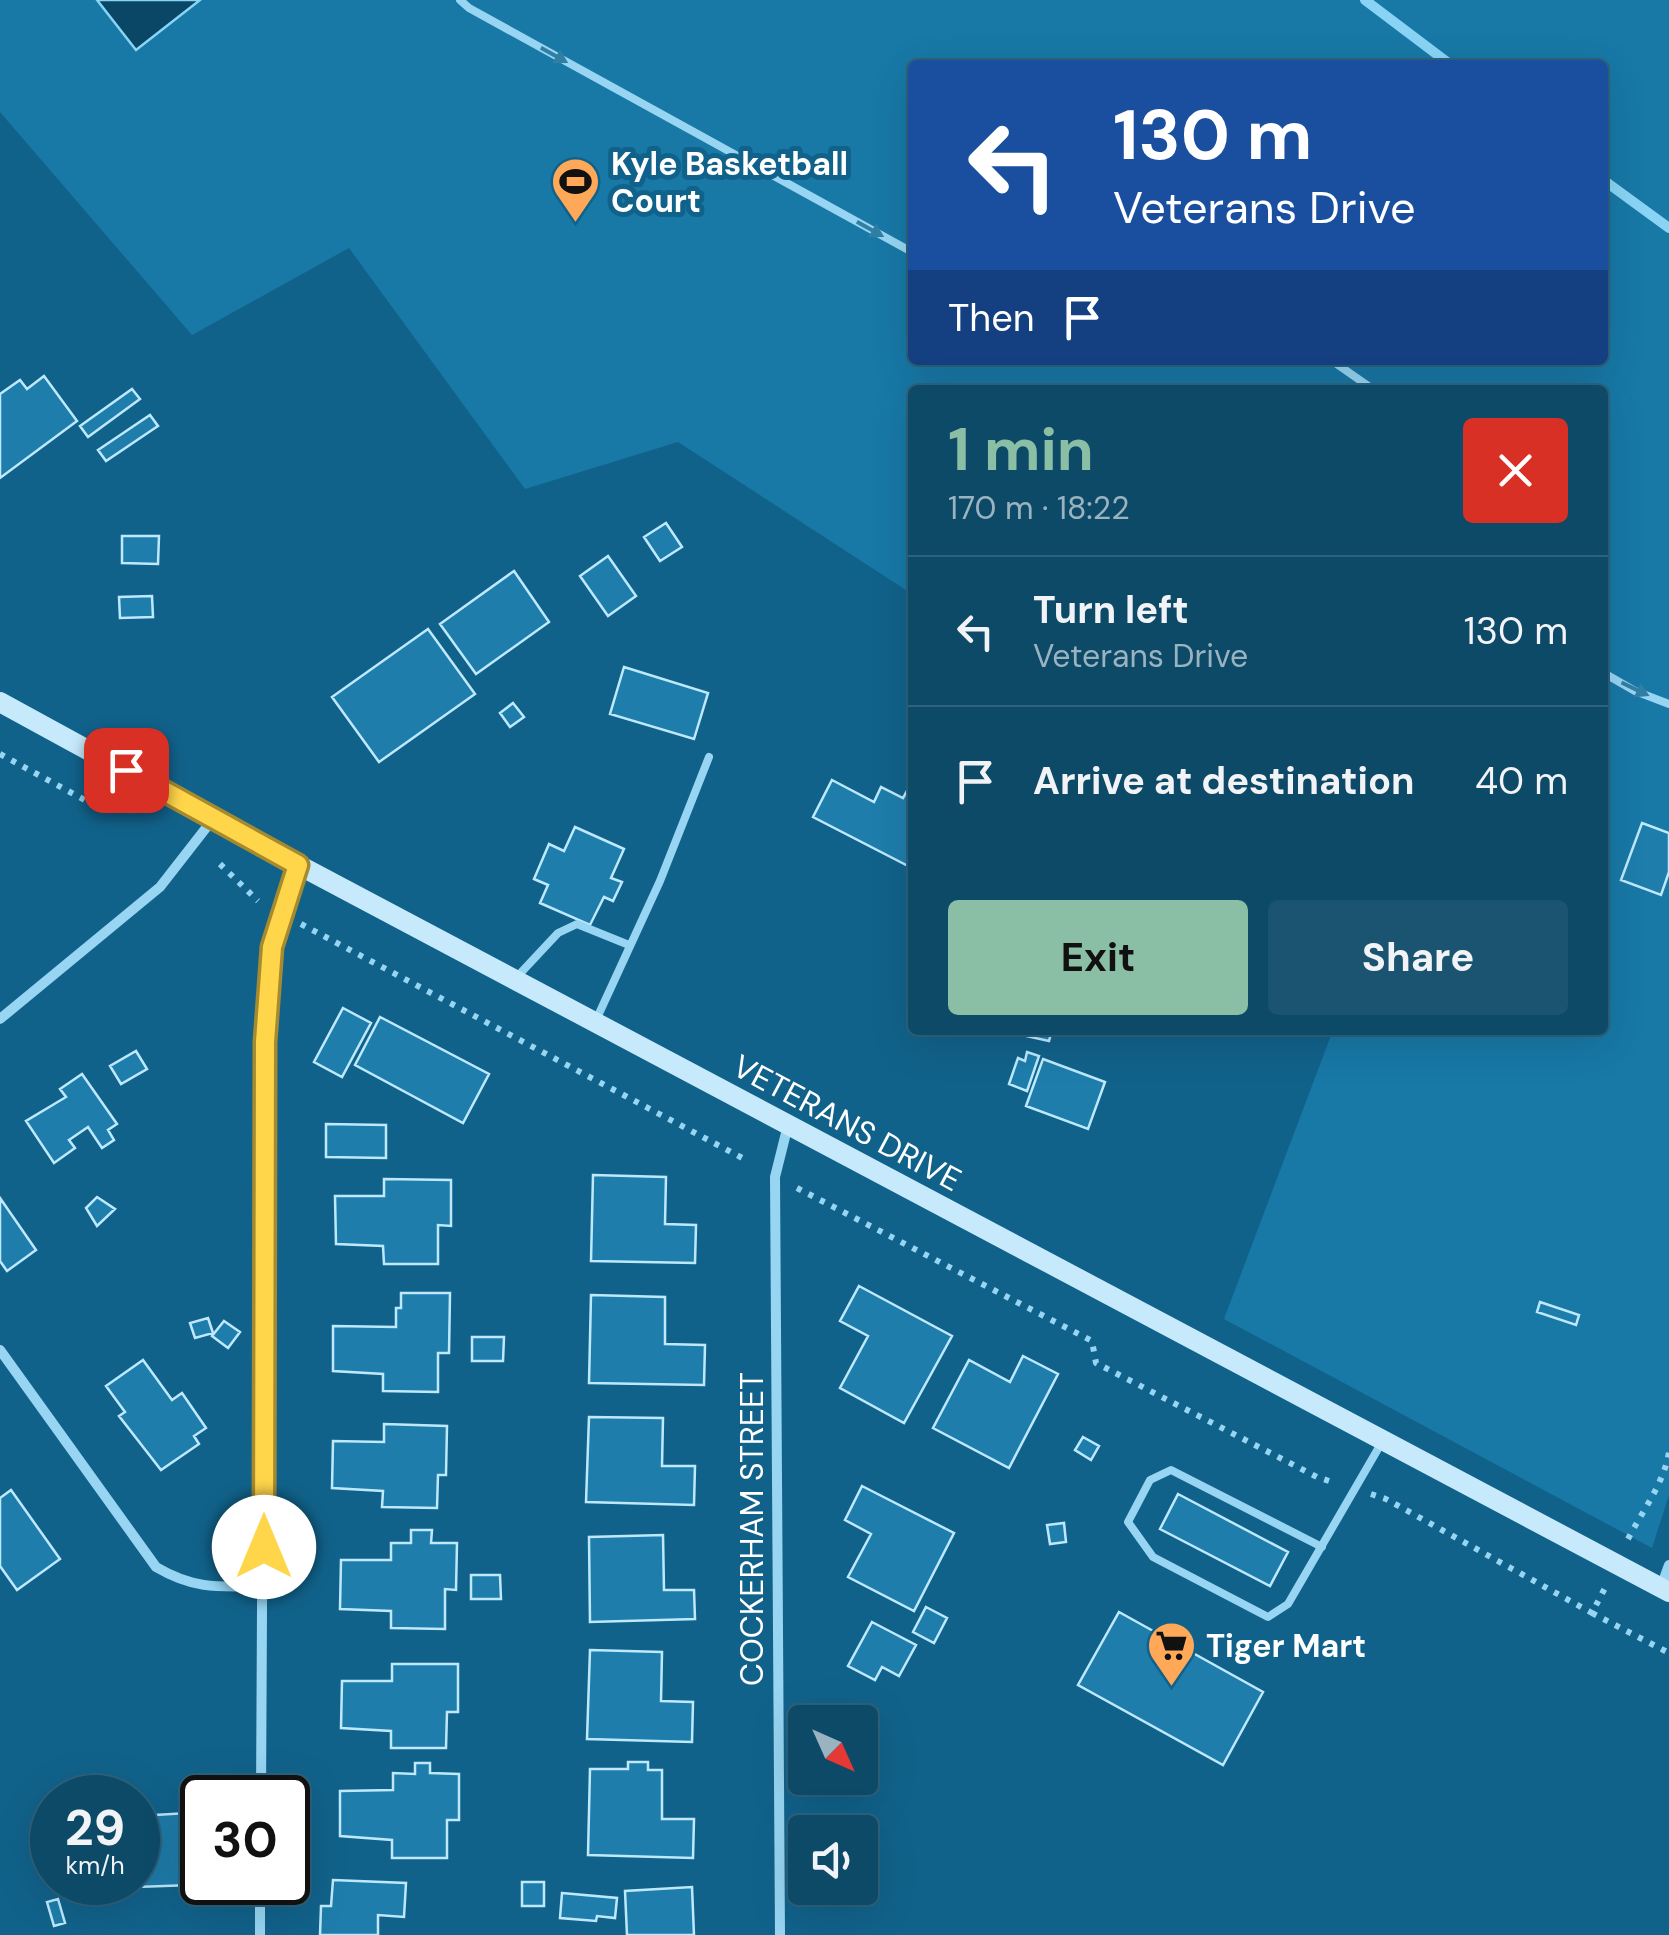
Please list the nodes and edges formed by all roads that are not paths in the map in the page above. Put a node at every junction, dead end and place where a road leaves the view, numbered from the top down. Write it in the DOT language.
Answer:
graph roads {
  1 [pos="460,0"];
  2 [pos="908,250"];
  3 [pos="1338,365"];
  4 [pos="1367,385"];
  5 [pos="1608,675"];
  6 [pos="0,702"];
  7 [pos="1669,704"];
  8 [pos="709,757"];
  9 [pos="214,818"];
  10 [pos="298,865"];
  11 [pos="629,946"];
  12 [pos="514,979"];
  13 [pos="2,1014"];
  14 [pos="595,1022"];
  15 [pos="788,1125"];
  16 [pos="0,1350"];
  17 [pos="1382,1442"];
  18 [pos="1322,1547"];
  19 [pos="1669,1565"];
  20 [pos="264,1586"];
  21 [pos="1665,1590"];
  22 [pos="261,1775"];
  23 [pos="260,1905"];
  24 [pos="260,1935"];
  25 [pos="780,1935"];
  1 -- 2 [label="lane, one-way"];
  3 -- 4 [label="lane"];
  5 -- 7 [label="lane, one-way"];
  6 -- 9 [label="main road, VETERANS DRIVE"];
  8 -- 11 [label="lane"];
  9 -- 10 [label="main road, VETERANS DRIVE"];
  9 -- 13 [label="street"];
  10 -- 12 [label="main road, VETERANS DRIVE"];
  10 -- 20 [label="street"];
  11 -- 12 [label="lane"];
  11 -- 14 [label="lane"];
  12 -- 14 [label="main road, VETERANS DRIVE"];
  14 -- 15 [label="main road, VETERANS DRIVE"];
  15 -- 17 [label="main road, VETERANS DRIVE"];
  15 -- 25 [label="street, COCKERHAM STREET"];
  16 -- 20 [label="street"];
  17 -- 18 [label="lane"];
  17 -- 21 [label="main road, VETERANS DRIVE"];
  18 -- 18 [label="lane"];
  19 -- 21 [label="street"];
  20 -- 22 [label="street"];
  23 -- 24 [label="street"];
}
